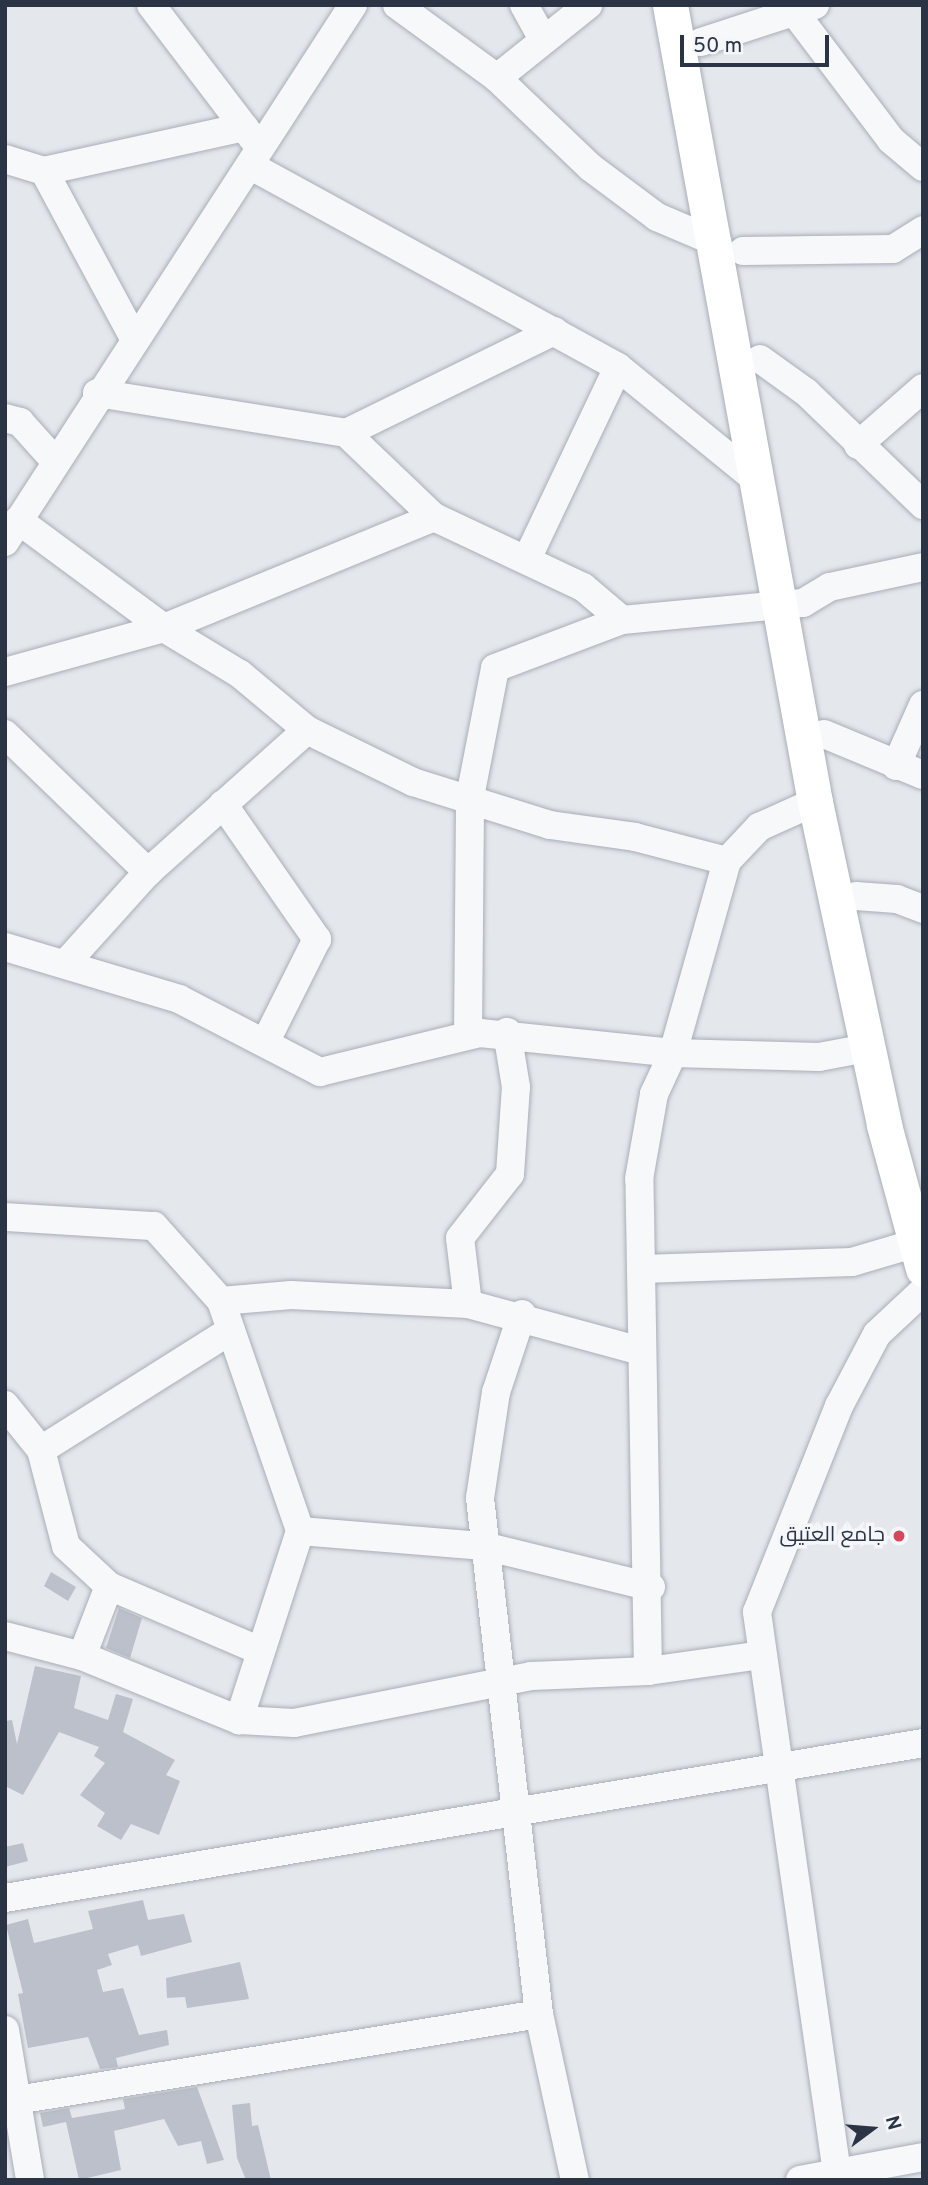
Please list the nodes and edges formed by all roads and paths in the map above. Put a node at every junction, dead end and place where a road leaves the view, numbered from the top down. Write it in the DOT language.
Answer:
graph roads {
  1 [pos="151,5"];
  2 [pos="354,5"];
  3 [pos="397,5"];
  4 [pos="524,5"];
  5 [pos="587,5"];
  6 [pos="670,5"];
  7 [pos="694,5"];
  8 [pos="799,7"];
  9 [pos="542,37"];
  10 [pos="701,42"];
  11 [pos="497,78"];
  12 [pos="244,127"];
  13 [pos="256,158"];
  14 [pos="5,159"];
  15 [pos="923,167"];
  16 [pos="44,171"];
  17 [pos="923,230"];
  18 [pos="731,247"];
  19 [pos="554,331"];
  20 [pos="134,338"];
  21 [pos="760,359"];
  22 [pos="618,367"];
  23 [pos="921,391"];
  24 [pos="97,393"];
  25 [pos="5,397"];
  26 [pos="13,420"];
  27 [pos="345,433"];
  28 [pos="858,445"];
  29 [pos="55,461"];
  30 [pos="760,483"];
  31 [pos="923,505"];
  32 [pos="434,517"];
  33 [pos="12,531"];
  34 [pos="527,559"];
  35 [pos="923,567"];
  36 [pos="792,604"];
  37 [pos="621,620"];
  38 [pos="164,628"];
  39 [pos="5,673"];
  40 [pos="923,705"];
  41 [pos="307,730"];
  42 [pos="5,734"];
  43 [pos="824,734"];
  44 [pos="896,766"];
  45 [pos="923,775"];
  46 [pos="470,797"];
  47 [pos="815,802"];
  48 [pos="223,804"];
  49 [pos="727,861"];
  50 [pos="148,872"];
  51 [pos="856,896"];
  52 [pos="923,909"];
  53 [pos="5,947"];
  54 [pos="66,963"];
  55 [pos="507,1032"];
  56 [pos="468,1035"];
  57 [pos="265,1043"];
  58 [pos="867,1048"];
  59 [pos="673,1053"];
  60 [pos="923,1196"];
  61 [pos="5,1217"];
  62 [pos="920,1250"];
  63 [pos="642,1269"];
  64 [pos="923,1291"];
  65 [pos="221,1301"];
  66 [pos="468,1304"];
  67 [pos="522,1314"];
  68 [pos="230,1331"];
  69 [pos="641,1351"];
  70 [pos="10,1419"];
  71 [pos="41,1450"];
  72 [pos="300,1531"];
  73 [pos="484,1546"];
  74 [pos="109,1586"];
  75 [pos="650,1587"];
  76 [pos="5,1636"];
  77 [pos="261,1651"];
  78 [pos="762,1655"];
  79 [pos="82,1656"];
  80 [pos="648,1671"];
  81 [pos="498,1682"];
  82 [pos="239,1720"];
  83 [pos="923,1743"];
  84 [pos="775,1765"];
  85 [pos="512,1812"];
  86 [pos="5,1898"];
  87 [pos="539,2014"];
  88 [pos="5,2030"];
  89 [pos="11,2101"];
  90 [pos="923,2157"];
  91 [pos="837,2177"];
  92 [pos="30,2180"];
  93 [pos="575,2180"];
  94 [pos="800,2180"];
  1 -- 12 [label="street"];
  2 -- 13 [label="street"];
  3 -- 11 [label="street"];
  4 -- 9 [label="street"];
  5 -- 9 [label="street"];
  6 -- 18 [label="main road"];
  7 -- 10 [label="main road"];
  8 -- 10 [label="street"];
  8 -- 15 [label="street"];
  9 -- 11 [label="street"];
  10 -- 18 [label="main road"];
  11 -- 18 [label="street"];
  12 -- 13 [label="street"];
  12 -- 16 [label="street"];
  13 -- 19 [label="street"];
  13 -- 20 [label="street"];
  14 -- 16 [label="street"];
  16 -- 20 [label="street"];
  17 -- 18 [label="street"];
  18 -- 21 [label="main road"];
  18 -- 30 [label="main road"];
  19 -- 22 [label="street"];
  19 -- 27 [label="street"];
  20 -- 24 [label="street"];
  21 -- 28 [label="street"];
  21 -- 36 [label="main road"];
  22 -- 30 [label="street"];
  22 -- 34 [label="street"];
  23 -- 28 [label="street"];
  24 -- 27 [label="street"];
  24 -- 29 [label="street"];
  25 -- 26 [label="street"];
  26 -- 29 [label="street"];
  27 -- 32 [label="street"];
  28 -- 31 [label="street"];
  29 -- 33 [label="street"];
  30 -- 36 [label="main road"];
  32 -- 34 [label="street"];
  32 -- 38 [label="street"];
  33 -- 38 [label="street"];
  34 -- 37 [label="street"];
  35 -- 36 [label="street"];
  36 -- 37 [label="street"];
  36 -- 43 [label="main road"];
  36 -- 47 [label="main road"];
  37 -- 46 [label="street"];
  38 -- 39 [label="street"];
  38 -- 41 [label="street"];
  40 -- 44 [label="street"];
  41 -- 46 [label="street"];
  41 -- 48 [label="street"];
  42 -- 50 [label="street"];
  43 -- 44 [label="street"];
  43 -- 51 [label="main road"];
  44 -- 45 [label="street"];
  46 -- 49 [label="street"];
  46 -- 56 [label="street"];
  47 -- 49 [label="street"];
  47 -- 58 [label="main road"];
  48 -- 50 [label="street"];
  48 -- 57 [label="street"];
  49 -- 59 [label="street"];
  50 -- 54 [label="street"];
  51 -- 52 [label="street"];
  51 -- 60 [label="main road"];
  53 -- 54 [label="street"];
  54 -- 57 [label="street"];
  55 -- 56 [label="street"];
  55 -- 59 [label="street"];
  55 -- 66 [label="street"];
  56 -- 57 [label="street"];
  58 -- 59 [label="street"];
  58 -- 62 [label="main road"];
  59 -- 63 [label="street"];
  61 -- 65 [label="street"];
  62 -- 63 [label="street"];
  63 -- 69 [label="street"];
  64 -- 78 [label="street"];
  65 -- 66 [label="street"];
  65 -- 68 [label="street"];
  66 -- 67 [label="street"];
  67 -- 69 [label="street"];
  67 -- 73 [label="street"];
  68 -- 71 [label="street"];
  68 -- 72 [label="street"];
  69 -- 75 [label="street"];
  70 -- 71 [label="street"];
  71 -- 74 [label="street"];
  72 -- 73 [label="street"];
  72 -- 77 [label="street"];
  73 -- 75 [label="street"];
  73 -- 81 [label="street"];
  74 -- 77 [label="street"];
  74 -- 79 [label="street"];
  75 -- 80 [label="street"];
  76 -- 79 [label="street"];
  77 -- 82 [label="street"];
  78 -- 80 [label="street"];
  78 -- 84 [label="street"];
  79 -- 82 [label="street"];
  80 -- 81 [label="street"];
  81 -- 82 [label="street"];
  81 -- 85 [label="street"];
  83 -- 84 [label="street"];
  84 -- 85 [label="street"];
  84 -- 91 [label="street"];
  85 -- 86 [label="street"];
  85 -- 87 [label="street"];
  87 -- 89 [label="street"];
  87 -- 93 [label="street"];
  88 -- 89 [label="street"];
  89 -- 92 [label="street"];
  90 -- 91 [label="street"];
  91 -- 94 [label="street"];
}
